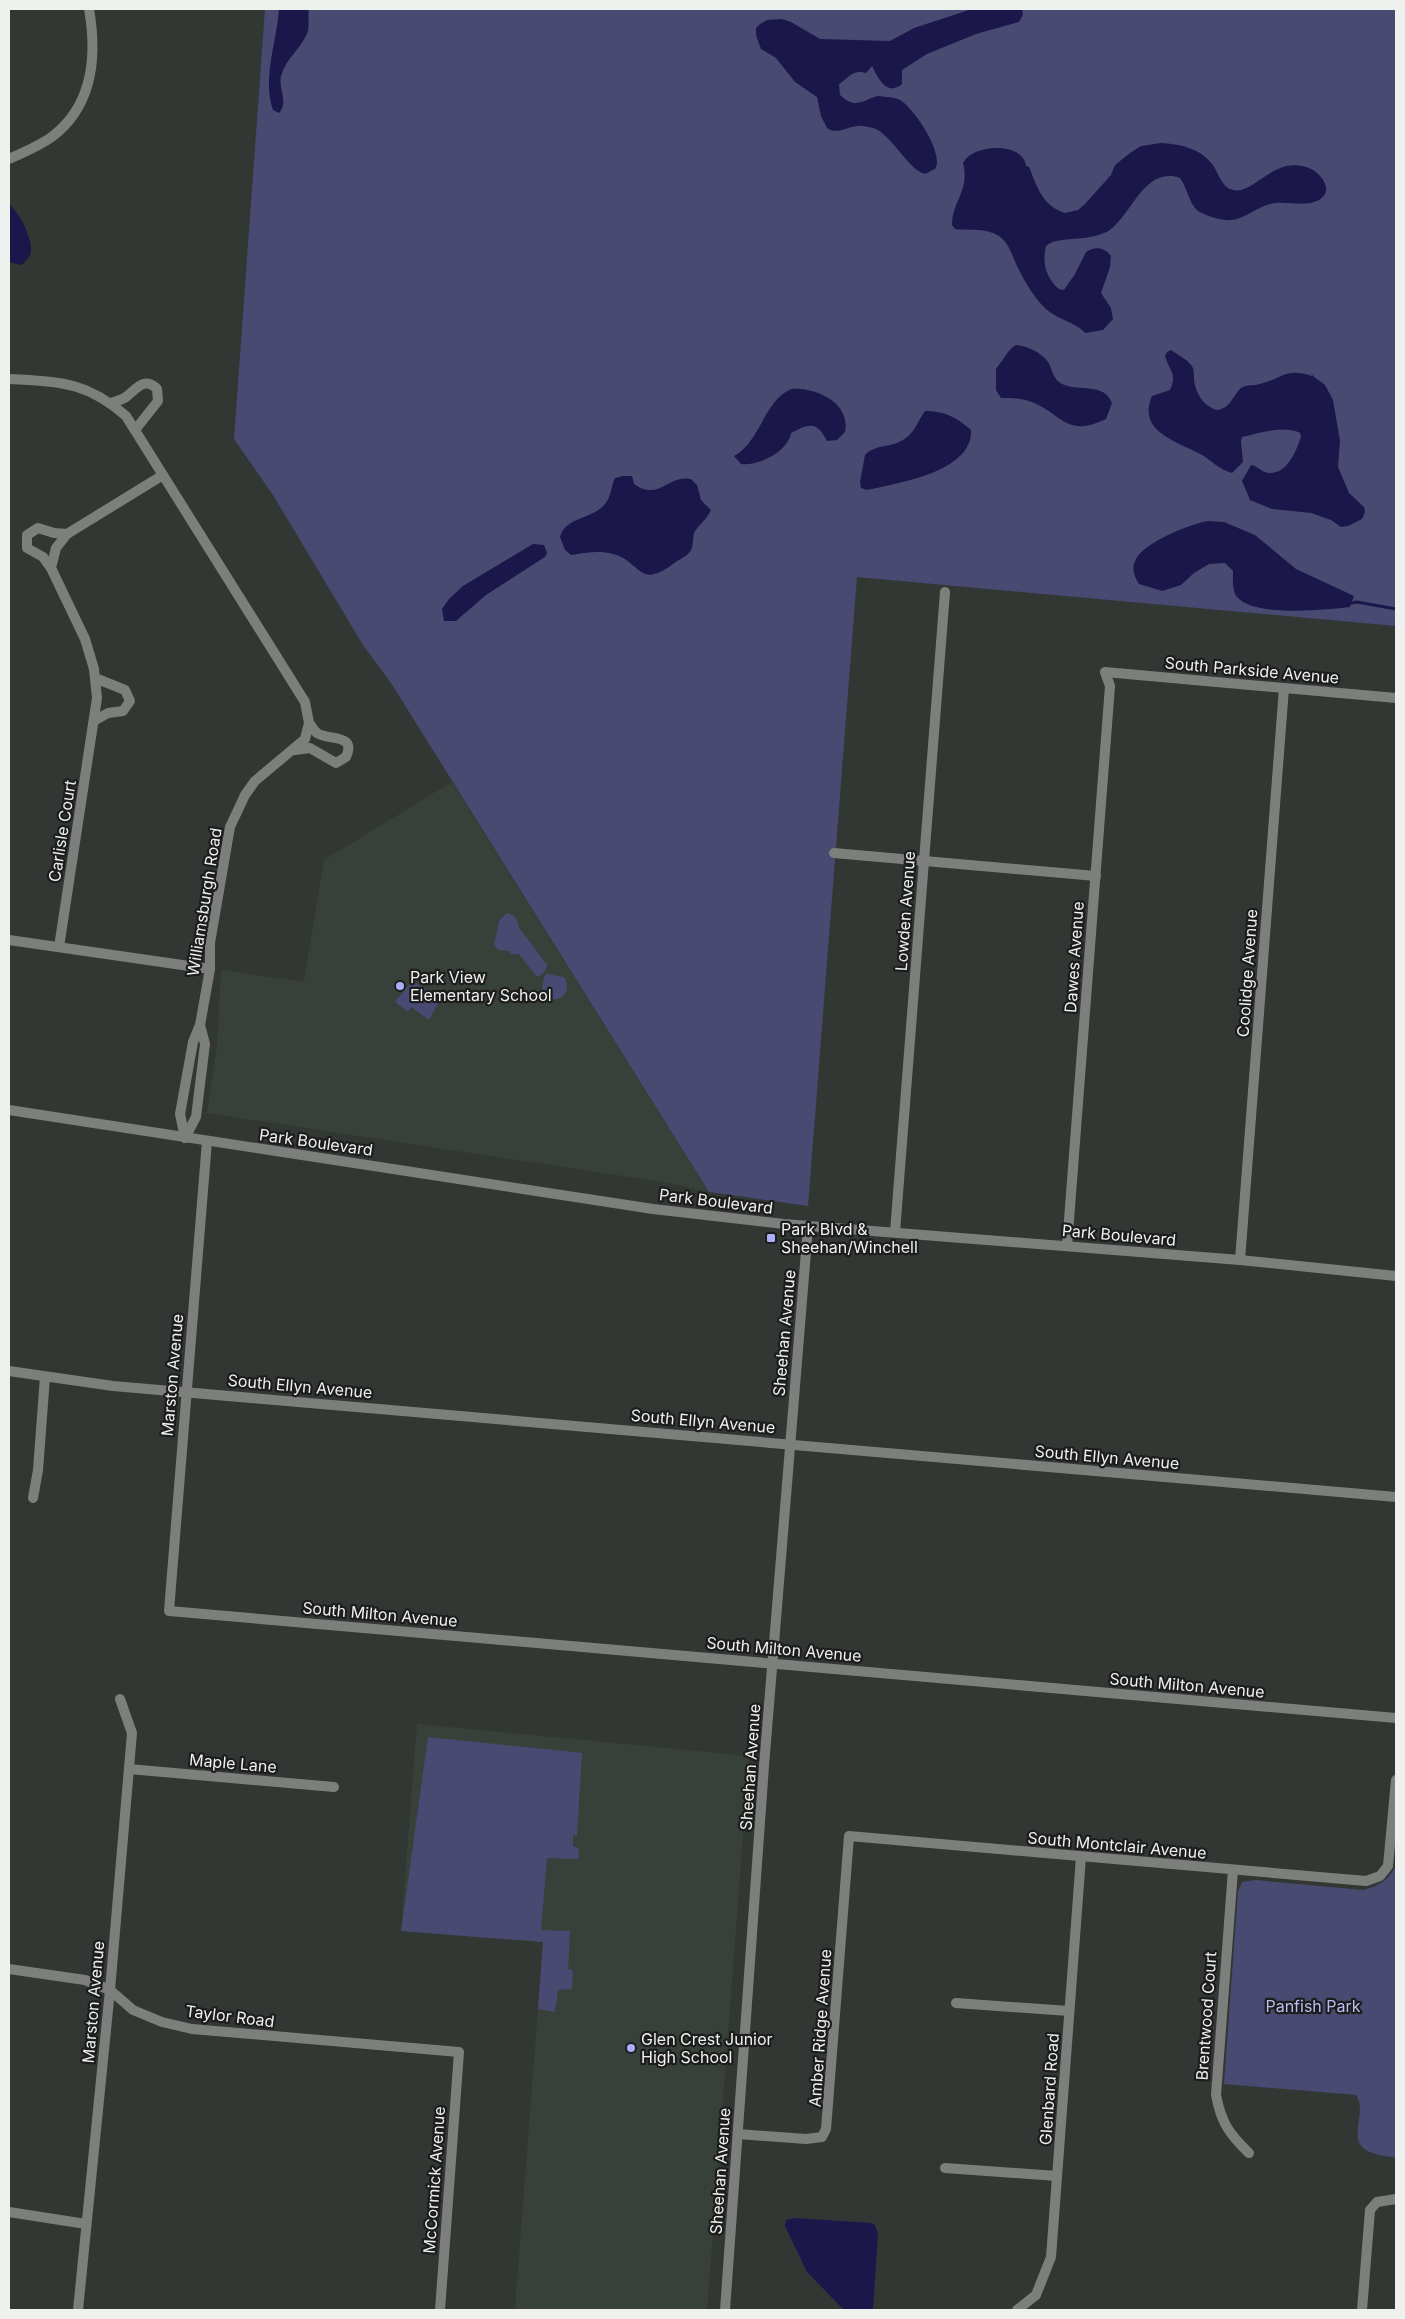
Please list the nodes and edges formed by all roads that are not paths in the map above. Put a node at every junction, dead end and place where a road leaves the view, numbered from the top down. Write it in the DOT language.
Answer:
graph roads {
  1 [pos="89,9"];
  2 [pos="9,159"];
  3 [pos="9,379"];
  4 [pos="111,403"];
  5 [pos="135,430"];
  6 [pos="163,475"];
  7 [pos="67,534"];
  8 [pos="51,568"];
  9 [pos="944,592"];
  10 [pos="1105,672"];
  11 [pos="95,678"];
  12 [pos="1284,688"];
  13 [pos="1396,698"];
  14 [pos="94,721"];
  15 [pos="310,723"];
  16 [pos="295,750"];
  17 [pos="834,853"];
  18 [pos="924,861"];
  19 [pos="1096,876"];
  20 [pos="9,940"];
  21 [pos="59,947"];
  22 [pos="210,969"];
  23 [pos="200,1025"];
  24 [pos="9,1110"];
  25 [pos="185,1138"];
  26 [pos="207,1141"];
  27 [pos="808,1227"];
  28 [pos="896,1232"];
  29 [pos="1067,1246"];
  30 [pos="1240,1260"];
  31 [pos="1396,1276"];
  32 [pos="9,1370"];
  33 [pos="45,1377"];
  34 [pos="185,1391"];
  35 [pos="789,1444"];
  36 [pos="1396,1497"];
  37 [pos="33,1498"];
  38 [pos="169,1610"];
  39 [pos="773,1664"];
  40 [pos="120,1699"];
  41 [pos="1396,1718"];
  42 [pos="128,1769"];
  43 [pos="1396,1780"];
  44 [pos="334,1787"];
  45 [pos="849,1836"];
  46 [pos="1081,1857"];
  47 [pos="1233,1870"];
  48 [pos="9,1969"];
  49 [pos="110,1990"];
  50 [pos="956,2003"];
  51 [pos="1070,2011"];
  52 [pos="459,2052"];
  53 [pos="738,2134"];
  54 [pos="1250,2153"];
  55 [pos="945,2168"];
  56 [pos="1057,2176"];
  57 [pos="1396,2199"];
  58 [pos="9,2212"];
  59 [pos="86,2224"];
  60 [pos="78,2310"];
  61 [pos="440,2310"];
  62 [pos="725,2310"];
  63 [pos="1017,2310"];
  64 [pos="1362,2310"];
  1 -- 2 [label="street"];
  3 -- 4 [label="street"];
  4 -- 5 [label="street"];
  4 -- 5 [label="street"];
  5 -- 6 [label="street"];
  6 -- 7 [label="street"];
  6 -- 15 [label="street"];
  7 -- 8 [label="street"];
  7 -- 8 [label="street, Carlisle Court"];
  8 -- 11 [label="street, Carlisle Court"];
  9 -- 18 [label="street, Lowden Avenue"];
  10 -- 12 [label="street, South Parkside Avenue"];
  10 -- 19 [label="street, Dawes Avenue"];
  11 -- 14 [label="street, Carlisle Court"];
  11 -- 14 [label="street"];
  12 -- 13 [label="street, South Parkside Avenue"];
  12 -- 30 [label="street, Coolidge Avenue"];
  14 -- 21 [label="street, Carlisle Court"];
  15 -- 16 [label="street, Williamsburgh Road"];
  15 -- 16 [label="street"];
  16 -- 22 [label="street, Williamsburgh Road"];
  17 -- 18 [label="street"];
  18 -- 19 [label="street"];
  18 -- 28 [label="street, Lowden Avenue"];
  19 -- 29 [label="street, Dawes Avenue"];
  20 -- 21 [label="street"];
  21 -- 22 [label="street"];
  22 -- 23 [label="street, Williamsburgh Road"];
  23 -- 25 [label="street, Williamsburgh Road"];
  23 -- 25 [label="street, Williamsburgh Road"];
  24 -- 25 [label="street, Park Boulevard"];
  25 -- 26 [label="street, Park Boulevard"];
  26 -- 27 [label="street, Park Boulevard"];
  26 -- 34 [label="street, Marston Avenue"];
  27 -- 28 [label="street, Park Boulevard"];
  27 -- 35 [label="street, Sheehan Avenue"];
  28 -- 29 [label="street, Park Boulevard"];
  29 -- 30 [label="street, Park Boulevard"];
  30 -- 31 [label="street, Park Boulevard"];
  32 -- 33 [label="street, South Ellyn Avenue"];
  33 -- 34 [label="street, South Ellyn Avenue"];
  33 -- 37 [label="street"];
  34 -- 35 [label="street, South Ellyn Avenue"];
  34 -- 38 [label="street, Marston Avenue"];
  35 -- 36 [label="street, South Ellyn Avenue"];
  35 -- 39 [label="street, Sheehan Avenue"];
  38 -- 39 [label="street, South Milton Avenue"];
  39 -- 41 [label="street, South Milton Avenue"];
  39 -- 53 [label="street, Sheehan Avenue"];
  40 -- 42 [label="street, Marston Avenue"];
  42 -- 44 [label="street, Maple Lane"];
  42 -- 49 [label="street, Marston Avenue"];
  43 -- 47 [label="street, South Montclair Avenue"];
  45 -- 46 [label="street, South Montclair Avenue"];
  45 -- 53 [label="street, Amber Ridge Avenue"];
  46 -- 47 [label="street, South Montclair Avenue"];
  46 -- 51 [label="street, Glenbard Road"];
  47 -- 54 [label="street, Brentwood Court"];
  48 -- 49 [label="street, Taylor Road"];
  49 -- 52 [label="street, Taylor Road"];
  49 -- 59 [label="street, Marston Avenue"];
  50 -- 51 [label="street"];
  51 -- 56 [label="street, Glenbard Road"];
  52 -- 61 [label="street, McCormick Avenue"];
  53 -- 62 [label="street, Sheehan Avenue"];
  55 -- 56 [label="street"];
  56 -- 63 [label="street, Glenbard Road"];
  57 -- 64 [label="street"];
  58 -- 59 [label="street"];
  59 -- 60 [label="street, Marston Avenue"];
}
